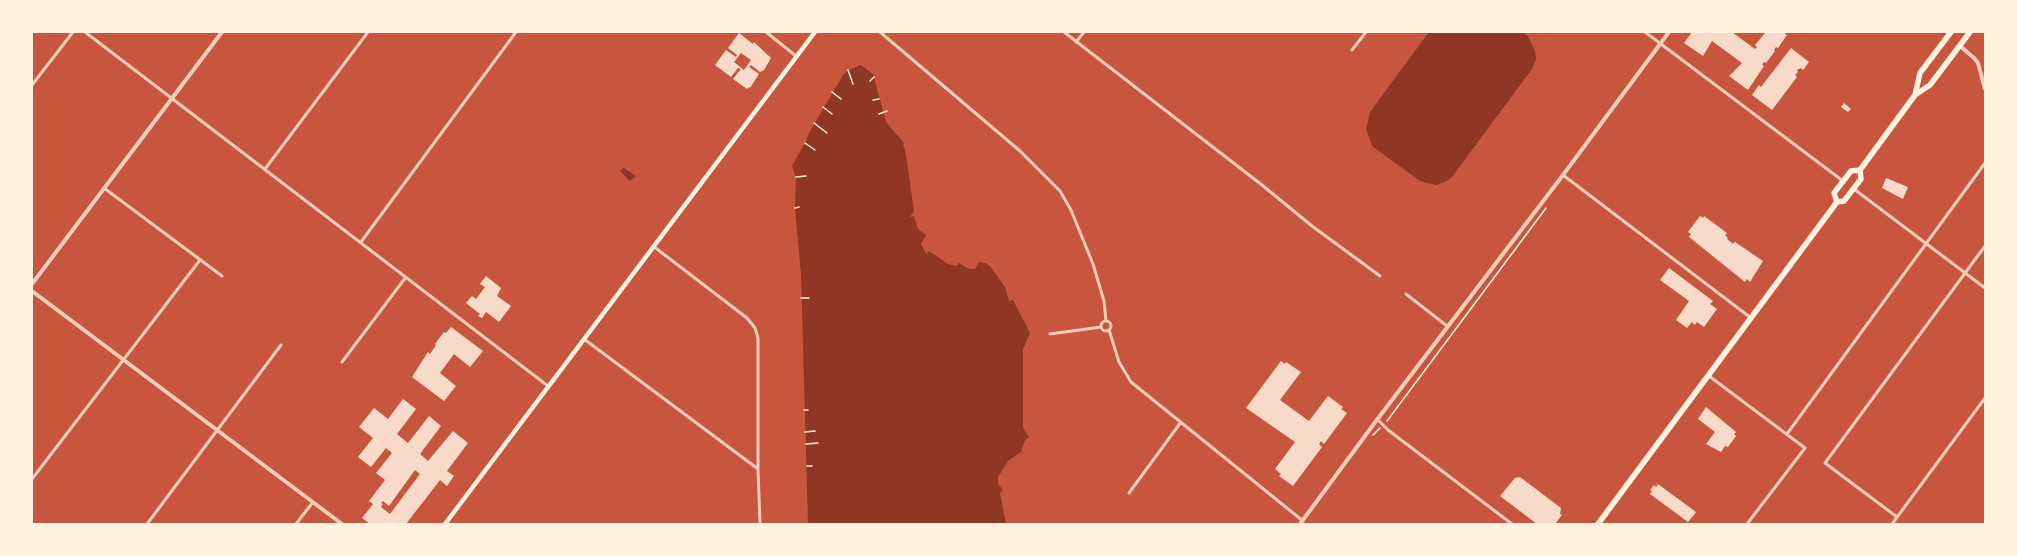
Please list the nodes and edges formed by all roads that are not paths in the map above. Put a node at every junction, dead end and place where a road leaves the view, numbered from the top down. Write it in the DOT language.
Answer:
graph roads {
  1 [pos="73,32"];
  2 [pos="85,32"];
  3 [pos="222,32"];
  4 [pos="368,32"];
  5 [pos="516,32"];
  6 [pos="766,32"];
  7 [pos="815,32"];
  8 [pos="880,32"];
  9 [pos="1064,32"];
  10 [pos="1084,32"];
  11 [pos="1366,32"];
  12 [pos="1645,32"];
  13 [pos="1669,32"];
  14 [pos="1951,32"];
  15 [pos="1970,32"];
  16 [pos="1076,42"];
  17 [pos="1660,44"];
  18 [pos="1960,46"];
  19 [pos="1352,50"];
  20 [pos="796,56"];
  21 [pos="32,86"];
  22 [pos="1985,90"];
  23 [pos="1915,95"];
  24 [pos="172,98"];
  25 [pos="1985,163"];
  26 [pos="265,169"];
  27 [pos="1860,170"];
  28 [pos="1563,176"];
  29 [pos="1843,181"];
  30 [pos="104,188"];
  31 [pos="1854,189"];
  32 [pos="1836,202"];
  33 [pos="361,242"];
  34 [pos="1926,243"];
  35 [pos="653,246"];
  36 [pos="1985,246"];
  37 [pos="200,260"];
  38 [pos="1965,273"];
  39 [pos="222,276"];
  40 [pos="1380,276"];
  41 [pos="406,277"];
  42 [pos="32,284"];
  43 [pos="1985,288"];
  44 [pos="32,291"];
  45 [pos="1406,294"];
  46 [pos="1751,318"];
  47 [pos="1106,320"];
  48 [pos="1447,326"];
  49 [pos="1101,327"];
  50 [pos="1108,330"];
  51 [pos="1050,334"];
  52 [pos="584,339"];
  53 [pos="282,345"];
  54 [pos="124,360"];
  55 [pos="342,362"];
  56 [pos="1709,376"];
  57 [pos="548,386"];
  58 [pos="1985,398"];
  59 [pos="1377,419"];
  60 [pos="1181,422"];
  61 [pos="217,431"];
  62 [pos="1787,434"];
  63 [pos="758,469"];
  64 [pos="32,479"];
  65 [pos="1129,493"];
  66 [pos="313,502"];
  67 [pos="1897,517"];
  68 [pos="1301,522"];
  69 [pos="147,524"];
  70 [pos="296,524"];
  71 [pos="342,524"];
  72 [pos="445,524"];
  73 [pos="760,524"];
  74 [pos="1512,524"];
  75 [pos="1598,524"];
  76 [pos="1747,524"];
  77 [pos="1892,524"];
  1 -- 21 [label="street"];
  2 -- 24 [label="street"];
  3 -- 24 [label="street"];
  4 -- 26 [label="street"];
  5 -- 33 [label="street"];
  6 -- 20 [label="street"];
  7 -- 20 [label="main road"];
  8 -- 47 [label="street"];
  9 -- 16 [label="street"];
  10 -- 16 [label="street"];
  11 -- 19 [label="street"];
  12 -- 17 [label="street"];
  13 -- 17 [label="street"];
  14 -- 23 [label="highway"];
  15 -- 18 [label="highway"];
  16 -- 40 [label="street"];
  17 -- 28 [label="street"];
  17 -- 29 [label="street"];
  18 -- 22 [label="street"];
  18 -- 23 [label="highway"];
  20 -- 35 [label="main road"];
  23 -- 27 [label="highway"];
  24 -- 26 [label="street"];
  24 -- 30 [label="street"];
  25 -- 34 [label="street"];
  26 -- 33 [label="street"];
  27 -- 29 [label="highway"];
  27 -- 31 [label="highway"];
  28 -- 46 [label="street"];
  28 -- 48 [label="street"];
  29 -- 32 [label="highway"];
  30 -- 37 [label="street"];
  30 -- 42 [label="street"];
  31 -- 32 [label="highway"];
  31 -- 34 [label="street"];
  32 -- 46 [label="highway"];
  33 -- 41 [label="street"];
  34 -- 38 [label="street"];
  34 -- 62 [label="street"];
  35 -- 52 [label="main road"];
  35 -- 63 [label="street"];
  36 -- 38 [label="street"];
  37 -- 39 [label="street"];
  37 -- 54 [label="street"];
  38 -- 43 [label="street"];
  38 -- 67 [label="street"];
  41 -- 55 [label="street"];
  41 -- 57 [label="street"];
  44 -- 54 [label="street"];
  45 -- 48 [label="street"];
  46 -- 56 [label="highway"];
  47 -- 49 [label="street"];
  47 -- 50 [label="street"];
  48 -- 59 [label="street"];
  49 -- 50 [label="street"];
  49 -- 51 [label="street"];
  50 -- 60 [label="street"];
  52 -- 57 [label="main road"];
  52 -- 63 [label="street"];
  53 -- 61 [label="street"];
  54 -- 61 [label="street"];
  54 -- 64 [label="street"];
  56 -- 62 [label="street"];
  56 -- 75 [label="highway"];
  57 -- 72 [label="main road"];
  58 -- 67 [label="street"];
  59 -- 68 [label="street"];
  59 -- 74 [label="street"];
  60 -- 65 [label="street"];
  60 -- 68 [label="street"];
  61 -- 66 [label="street"];
  61 -- 69 [label="street"];
  62 -- 76 [label="street"];
  63 -- 73 [label="street"];
  66 -- 70 [label="street"];
  66 -- 71 [label="street"];
  67 -- 77 [label="street"];
}
